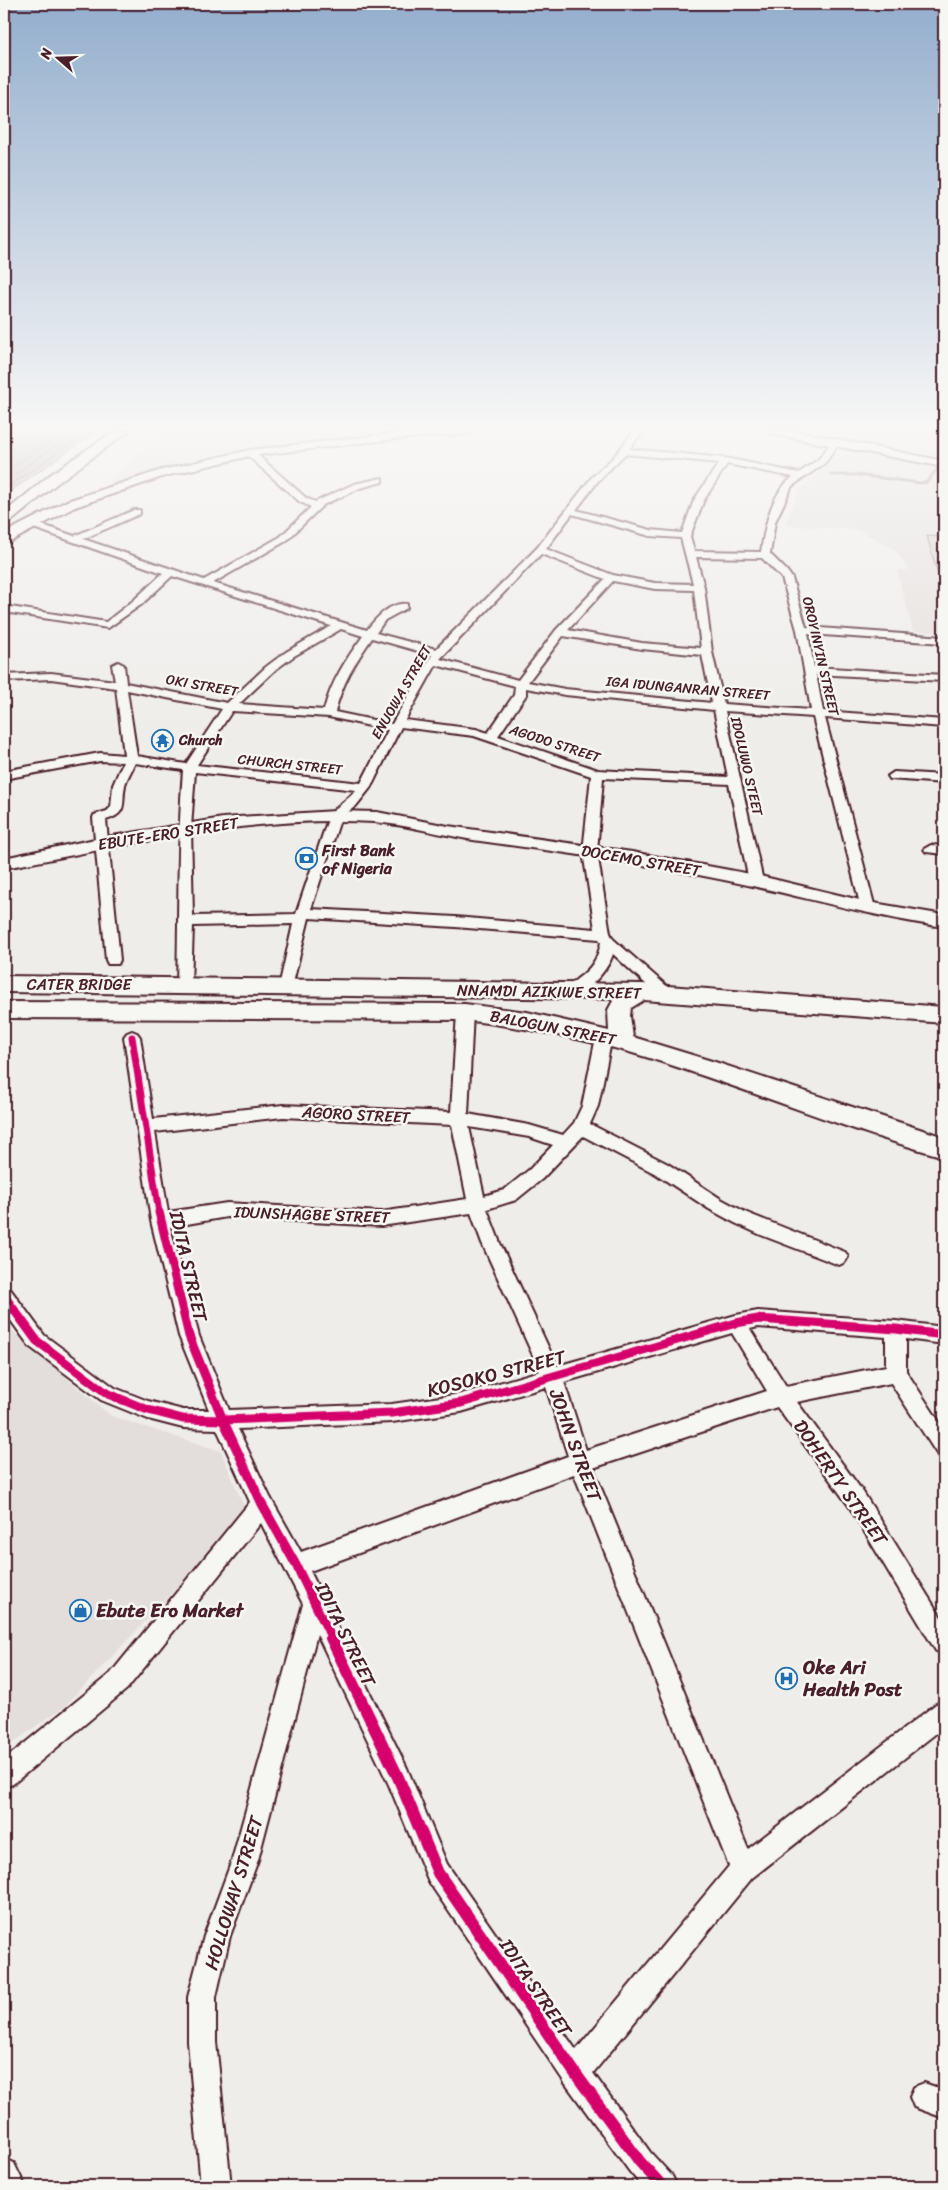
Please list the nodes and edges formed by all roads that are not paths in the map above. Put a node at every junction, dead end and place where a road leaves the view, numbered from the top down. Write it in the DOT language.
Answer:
graph roads {
  1 [pos="59,533"];
  2 [pos="86,533"];
  3 [pos="290,533"];
  4 [pos="553,533"];
  5 [pos="647,533"];
  6 [pos="686,533"];
  7 [pos="768,533"];
  8 [pos="685,536"];
  9 [pos="74,538"];
  10 [pos="540,550"];
  11 [pos="689,554"];
  12 [pos="765,555"];
  13 [pos="170,572"];
  14 [pos="611,578"];
  15 [pos="205,584"];
  16 [pos="699,587"];
  17 [pos="403,606"];
  18 [pos="4,609"];
  19 [pos="340,625"];
  20 [pos="802,630"];
  21 [pos="560,632"];
  22 [pos="371,634"];
  23 [pos="944,640"];
  24 [pos="706,652"];
  25 [pos="435,657"];
  26 [pos="118,665"];
  27 [pos="811,670"];
  28 [pos="4,678"];
  29 [pos="944,678"];
  30 [pos="521,684"];
  31 [pos="120,686"];
  32 [pos="229,707"];
  33 [pos="718,707"];
  34 [pos="330,714"];
  35 [pos="818,715"];
  36 [pos="944,723"];
  37 [pos="396,726"];
  38 [pos="491,738"];
  39 [pos="131,759"];
  40 [pos="189,768"];
  41 [pos="597,774"];
  42 [pos="4,776"];
  43 [pos="894,776"];
  44 [pos="944,779"];
  45 [pos="735,781"];
  46 [pos="366,787"];
  47 [pos="335,816"];
  48 [pos="184,828"];
  49 [pos="100,843"];
  50 [pos="590,852"];
  51 [pos="4,864"];
  52 [pos="756,881"];
  53 [pos="868,908"];
  54 [pos="302,916"];
  55 [pos="186,921"];
  56 [pos="944,921"];
  57 [pos="606,938"];
  58 [pos="113,960"];
  59 [pos="4,984"];
  60 [pos="154,985"];
  61 [pos="184,985"];
  62 [pos="286,987"];
  63 [pos="572,990"];
  64 [pos="642,992"];
  65 [pos="665,994"];
  66 [pos="4,1010"];
  67 [pos="465,1012"];
  68 [pos="944,1015"];
  69 [pos="132,1037"];
  70 [pos="613,1039"];
  71 [pos="459,1119"];
  72 [pos="146,1126"];
  73 [pos="581,1127"];
  74 [pos="564,1142"];
  75 [pos="944,1146"];
  76 [pos="477,1205"];
  77 [pos="160,1221"];
  78 [pos="839,1257"];
  79 [pos="4,1296"];
  80 [pos="736,1323"];
  81 [pos="896,1329"];
  82 [pos="944,1335"];
  83 [pos="896,1373"];
  84 [pos="552,1377"];
  85 [pos="781,1396"];
  86 [pos="223,1420"];
  87 [pos="944,1447"];
  88 [pos="580,1462"];
  89 [pos="262,1504"];
  90 [pos="296,1566"];
  91 [pos="314,1605"];
  92 [pos="944,1642"];
  93 [pos="944,1712"];
  94 [pos="4,1775"];
  95 [pos="743,1869"];
  96 [pos="575,2073"];
  97 [pos="4,2173"];
  98 [pos="10,2186"];
  99 [pos="216,2186"];
  100 [pos="662,2186"];
  1 -- 9 [label="street, IGA IDUNGANRAN STREET"];
  2 -- 9 [label="street"];
  3 -- 15 [label="street"];
  4 -- 10 [label="street, ENUOWA STREET"];
  5 -- 8 [label="street"];
  6 -- 8 [label="street"];
  7 -- 12 [label="street"];
  8 -- 11 [label="street, IDOLUWO STEET"];
  9 -- 13 [label="street, IGA IDUNGANRAN STREET"];
  10 -- 14 [label="street"];
  10 -- 25 [label="street, ENUOWA STREET"];
  11 -- 12 [label="street"];
  11 -- 16 [label="street, IDOLUWO STEET"];
  12 -- 20 [label="street, OROYINYIN STREET"];
  13 -- 15 [label="street, IGA IDUNGANRAN STREET"];
  13 -- 18 [label="street"];
  14 -- 16 [label="street"];
  14 -- 21 [label="street"];
  15 -- 19 [label="street, IGA IDUNGANRAN STREET"];
  16 -- 24 [label="street, IDOLUWO STEET"];
  17 -- 22 [label="street"];
  19 -- 22 [label="street, IGA IDUNGANRAN STREET"];
  19 -- 32 [label="street"];
  20 -- 23 [label="street"];
  20 -- 27 [label="street, OROYINYIN STREET"];
  21 -- 24 [label="street"];
  21 -- 30 [label="street"];
  22 -- 25 [label="street, IGA IDUNGANRAN STREET"];
  22 -- 34 [label="street"];
  24 -- 33 [label="street, IDOLUWO STEET"];
  25 -- 30 [label="street, IGA IDUNGANRAN STREET"];
  25 -- 37 [label="street, ENUOWA STREET"];
  26 -- 31 [label="street"];
  27 -- 29 [label="street"];
  27 -- 35 [label="street, OROYINYIN STREET"];
  28 -- 31 [label="street, OKI STREET"];
  30 -- 33 [label="street, IGA IDUNGANRAN STREET"];
  30 -- 38 [label="street"];
  31 -- 32 [label="street, OKI STREET"];
  31 -- 39 [label="street"];
  32 -- 34 [label="street, OKI STREET"];
  32 -- 40 [label="street"];
  33 -- 35 [label="street, IGA IDUNGANRAN STREET"];
  33 -- 45 [label="street, IDOLUWO STEET"];
  34 -- 37 [label="street, OKI STREET"];
  35 -- 36 [label="street, IGA IDUNGANRAN STREET"];
  35 -- 53 [label="street, OROYINYIN STREET"];
  37 -- 38 [label="street, AGODO STREET"];
  37 -- 46 [label="street, ENUOWA STREET"];
  38 -- 41 [label="street, AGODO STREET"];
  39 -- 40 [label="street, CHURCH STREET"];
  39 -- 42 [label="street, CHURCH STREET"];
  39 -- 49 [label="street"];
  40 -- 46 [label="street, CHURCH STREET"];
  40 -- 48 [label="street"];
  41 -- 45 [label="street, AGODO STREET"];
  41 -- 50 [label="street"];
  43 -- 44 [label="street"];
  45 -- 52 [label="street, IDOLUWO STEET"];
  46 -- 47 [label="street, ENUOWA STREET"];
  47 -- 48 [label="street, EBUTE-ERO STREET"];
  47 -- 50 [label="street, DOCEMO STREET"];
  47 -- 54 [label="street"];
  48 -- 49 [label="street, EBUTE-ERO STREET"];
  48 -- 55 [label="street"];
  49 -- 51 [label="street, EBUTE-ERO STREET"];
  49 -- 58 [label="street"];
  50 -- 52 [label="street, DOCEMO STREET"];
  50 -- 57 [label="street"];
  52 -- 53 [label="street, DOCEMO STREET"];
  53 -- 56 [label="street, DOCEMO STREET"];
  54 -- 55 [label="street"];
  54 -- 57 [label="street"];
  54 -- 62 [label="street"];
  55 -- 61 [label="street"];
  57 -- 63 [label="street"];
  57 -- 65 [label="street"];
  59 -- 60 [label="main road, CATER BRIDGE"];
  60 -- 61 [label="main road, NNAMDI AZIKIWE STREET"];
  61 -- 62 [label="main road, NNAMDI AZIKIWE STREET"];
  62 -- 63 [label="main road, NNAMDI AZIKIWE STREET"];
  63 -- 64 [label="main road, NNAMDI AZIKIWE STREET"];
  64 -- 65 [label="main road, NNAMDI AZIKIWE STREET"];
  64 -- 70 [label="main road"];
  65 -- 68 [label="main road, NNAMDI AZIKIWE STREET"];
  66 -- 67 [label="main road, BALOGUN STREET"];
  67 -- 70 [label="main road, BALOGUN STREET"];
  67 -- 71 [label="street, JOHN STREET"];
  69 -- 72 [label="street, IDITA STREET"];
  70 -- 73 [label="street, IDUNSHAGBE STREET"];
  70 -- 75 [label="main road, BALOGUN STREET"];
  71 -- 72 [label="street, AGORO STREET"];
  71 -- 74 [label="street, AGORO STREET"];
  71 -- 76 [label="street, JOHN STREET"];
  72 -- 77 [label="street, IDITA STREET"];
  73 -- 74 [label="street, IDUNSHAGBE STREET"];
  73 -- 78 [label="street"];
  74 -- 76 [label="street, IDUNSHAGBE STREET"];
  76 -- 77 [label="street, IDUNSHAGBE STREET"];
  76 -- 84 [label="street, JOHN STREET"];
  77 -- 86 [label="street, IDITA STREET"];
  79 -- 86 [label="street, KOSOKO STREET"];
  80 -- 81 [label="street, KOSOKO STREET"];
  80 -- 84 [label="street, KOSOKO STREET"];
  80 -- 85 [label="street, DOHERTY STREET"];
  81 -- 82 [label="street, KOSOKO STREET"];
  81 -- 83 [label="street"];
  83 -- 85 [label="street"];
  83 -- 87 [label="street"];
  84 -- 86 [label="street, KOSOKO STREET"];
  84 -- 88 [label="street, JOHN STREET"];
  85 -- 88 [label="street"];
  85 -- 92 [label="street, DOHERTY STREET"];
  86 -- 89 [label="street, IDITA STREET"];
  88 -- 90 [label="street"];
  88 -- 95 [label="street, JOHN STREET"];
  89 -- 90 [label="street, IDITA STREET"];
  89 -- 94 [label="street"];
  90 -- 91 [label="street, IDITA STREET"];
  91 -- 96 [label="street, IDITA STREET"];
  91 -- 99 [label="street, HOLLOWAY STREET"];
  93 -- 95 [label="street"];
  95 -- 96 [label="street"];
  96 -- 100 [label="street, IDITA STREET"];
  97 -- 98 [label="street"];
}
